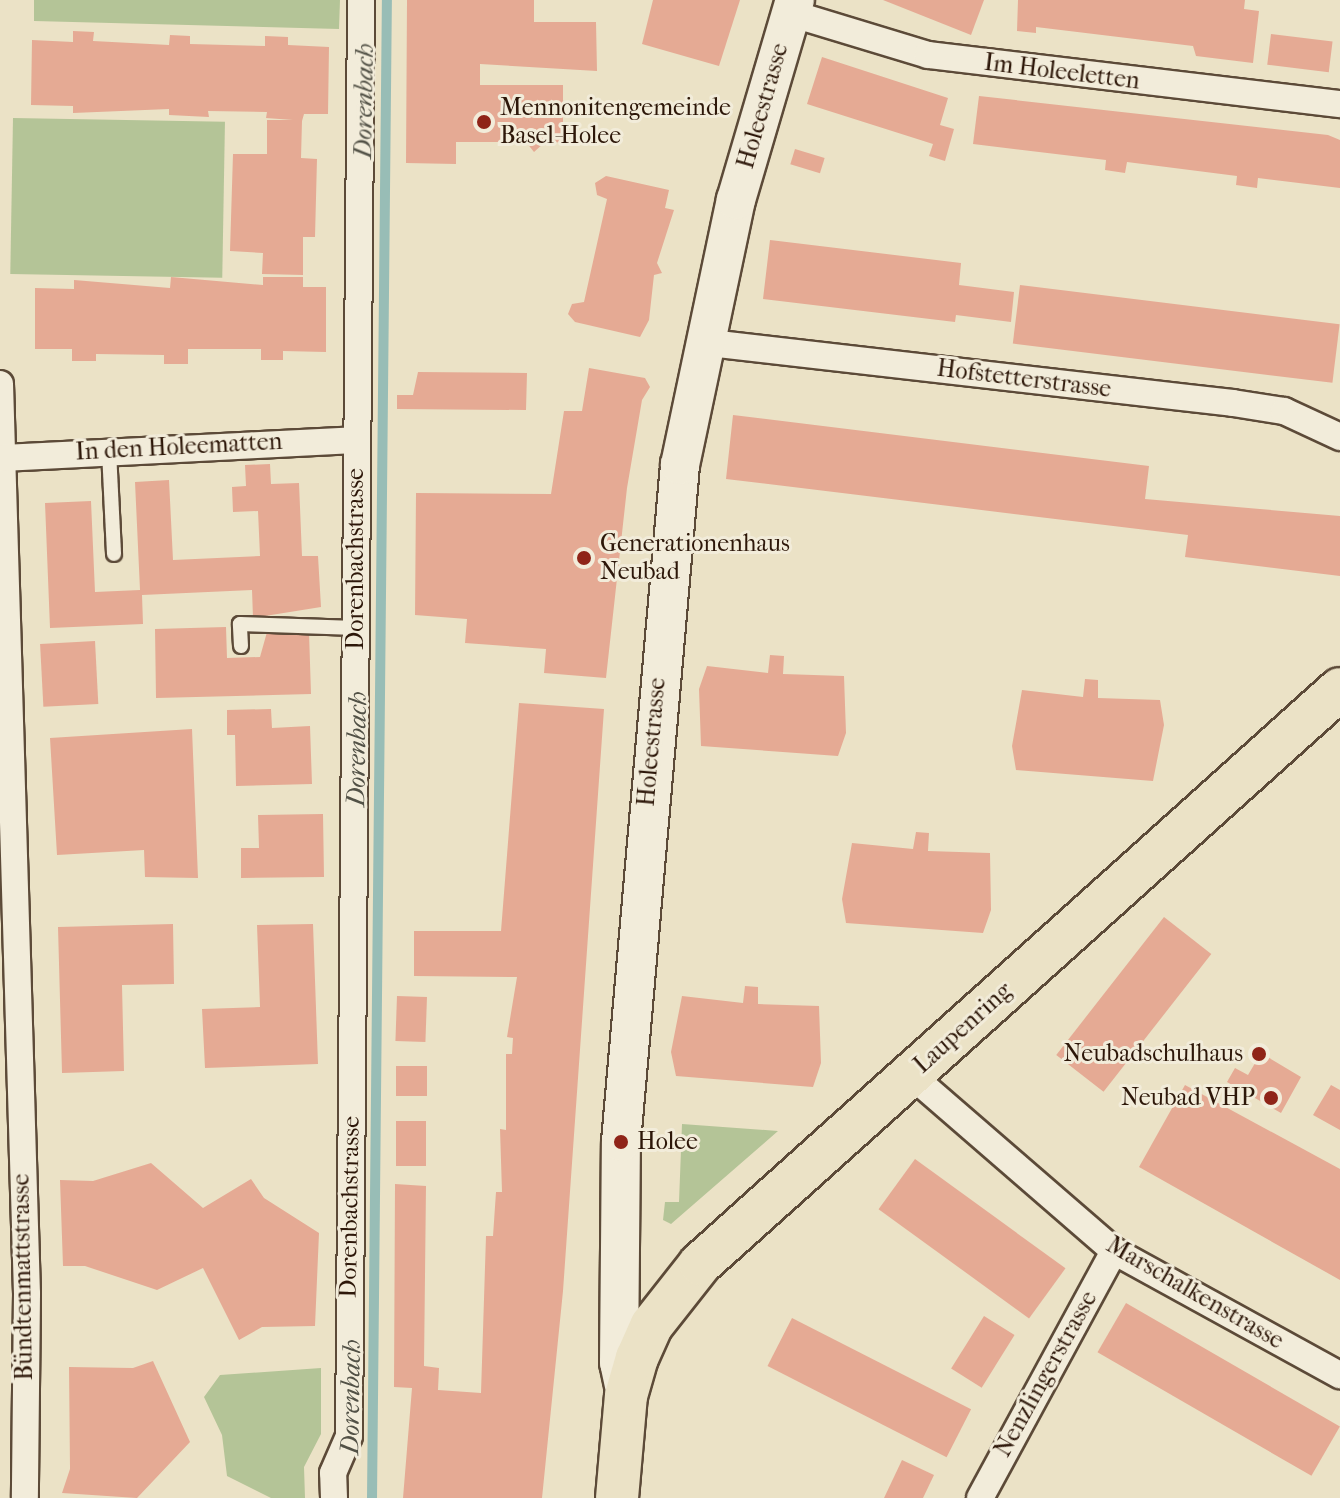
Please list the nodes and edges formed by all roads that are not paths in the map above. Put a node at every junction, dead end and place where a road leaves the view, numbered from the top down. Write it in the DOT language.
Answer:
graph roads {
  1 [pos="361,0"];
  2 [pos="792,6"];
  3 [pos="1340,104"];
  4 [pos="701,342"];
  5 [pos="0,384"];
  6 [pos="1340,437"];
  7 [pos="357,440"];
  8 [pos="109,451"];
  9 [pos="2,458"];
  10 [pos="114,554"];
  11 [pos="356,628"];
  12 [pos="241,646"];
  13 [pos="1340,689"];
  14 [pos="5,859"];
  15 [pos="911,1075"];
  16 [pos="1114,1251"];
  17 [pos="1340,1375"];
  18 [pos="626,1396"];
  19 [pos="25,1498"];
  20 [pos="334,1498"];
  21 [pos="617,1498"];
  22 [pos="980,1498"];
  1 -- 7 [label="street, Dorenbachstrasse"];
  2 -- 3 [label="street, Im Holeeletten"];
  2 -- 4 [label="street, Holeestrasse"];
  4 -- 6 [label="street, Hofstetterstrasse"];
  4 -- 18 [label="street, Holeestrasse"];
  5 -- 9 [label="street, Bündtenmattstrasse"];
  7 -- 8 [label="street, In den Holeematten"];
  7 -- 11 [label="street, Dorenbachstrasse"];
  8 -- 9 [label="street, In den Holeematten"];
  8 -- 10 [label="lane"];
  9 -- 14 [label="street, Bündtenmattstrasse"];
  11 -- 12 [label="lane"];
  11 -- 20 [label="street, Dorenbachstrasse"];
  13 -- 15 [label="main road, Laupenring"];
  14 -- 19 [label="street, Bündtenmattstrasse"];
  15 -- 16 [label="street, Marschalkenstrasse"];
  15 -- 18 [label="main road, Laupenring"];
  16 -- 17 [label="street, Marschalkenstrasse"];
  16 -- 22 [label="street, Nenzlingerstrasse"];
  18 -- 21 [label="main road, Holeestrasse"];
}
